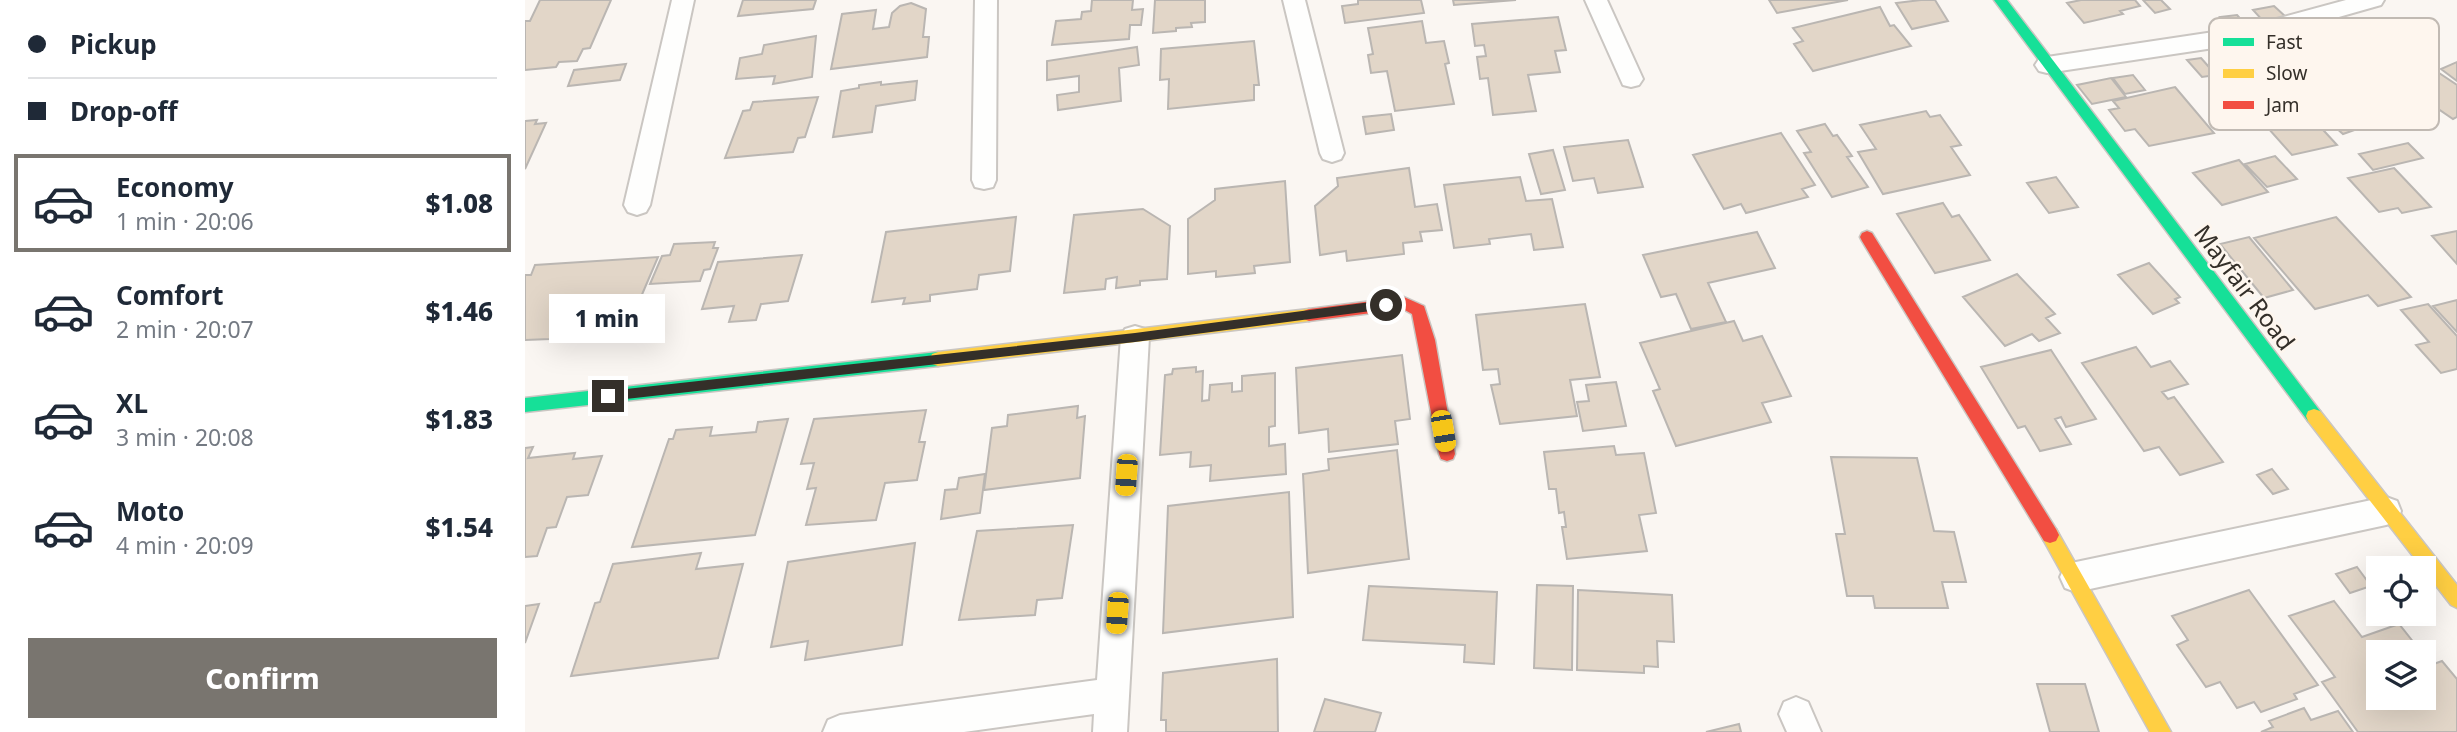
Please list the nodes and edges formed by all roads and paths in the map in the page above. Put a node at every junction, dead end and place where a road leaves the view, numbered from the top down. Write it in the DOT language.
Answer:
graph roads {
  1 [pos="683,0"];
  2 [pos="986,0"];
  3 [pos="1294,0"];
  4 [pos="1596,0"];
  5 [pos="2000,0"];
  6 [pos="2373,0"];
  7 [pos="2308,18"];
  8 [pos="2209,41"];
  9 [pos="2046,65"];
  10 [pos="1631,79"];
  11 [pos="1332,153"];
  12 [pos="985,180"];
  13 [pos="637,205"];
  14 [pos="1867,237"];
  15 [pos="1135,337"];
  16 [pos="525,405"];
  17 [pos="1447,454"];
  18 [pos="2386,511"];
  19 [pos="2076,577"];
  20 [pos="2457,599"];
  21 [pos="1112,695"];
  22 [pos="840,732"];
  23 [pos="1110,732"];
  24 [pos="2161,732"];
  1 -- 13 [label="street"];
  2 -- 12 [label="street"];
  3 -- 11 [label="street"];
  4 -- 10 [label="street"];
  5 -- 9 [label="street, Mayfair Road"];
  6 -- 7 [label="street"];
  8 -- 9 [label="street"];
  9 -- 18 [label="street, Mayfair Road"];
  14 -- 19 [label="street"];
  15 -- 16 [label="street"];
  15 -- 17 [label="street"];
  15 -- 21 [label="street"];
  18 -- 19 [label="street"];
  18 -- 20 [label="street, Mayfair Road"];
  19 -- 24 [label="street"];
  21 -- 22 [label="street"];
  21 -- 23 [label="street"];
}
